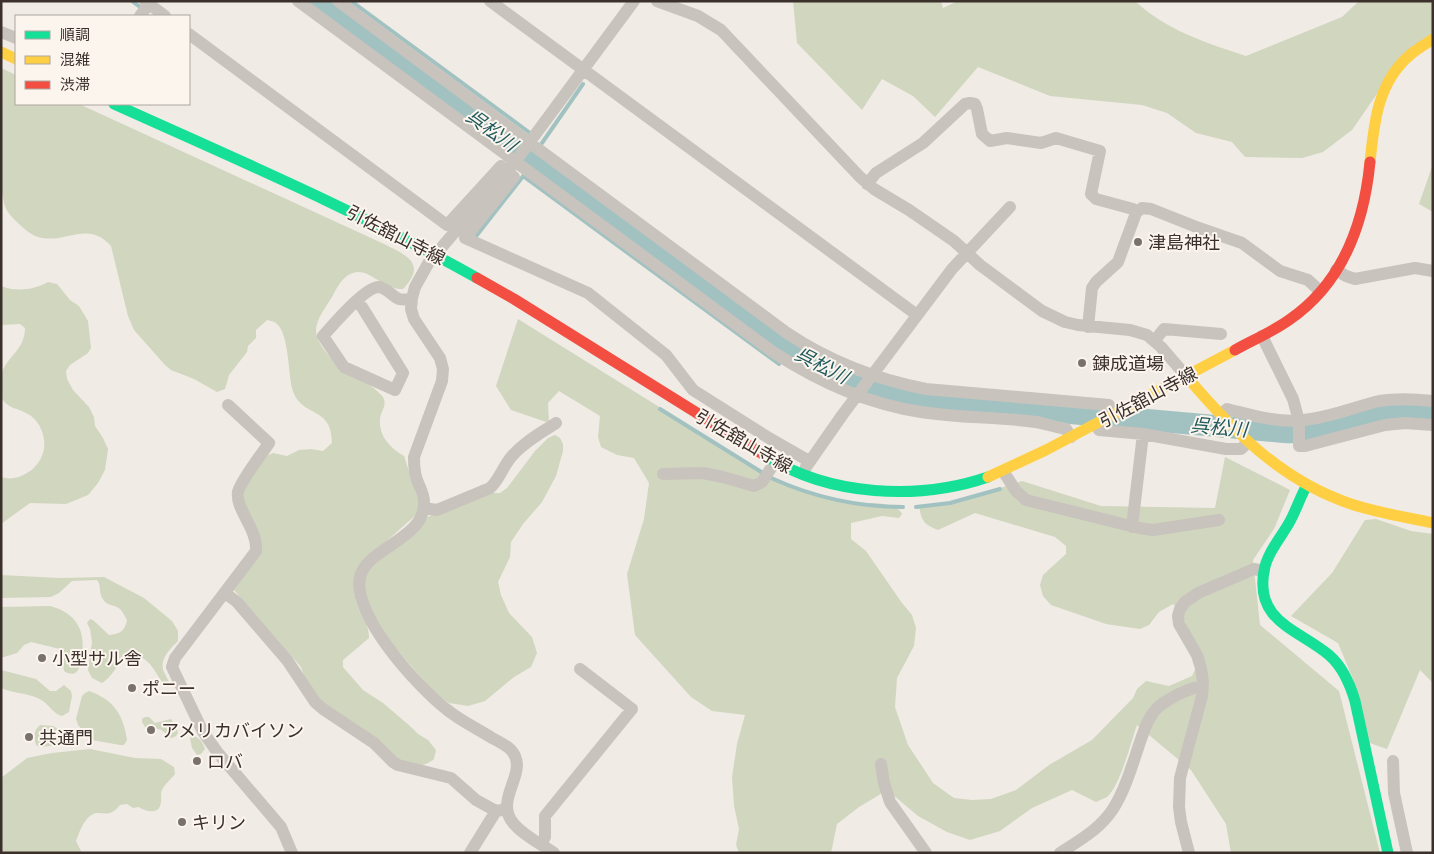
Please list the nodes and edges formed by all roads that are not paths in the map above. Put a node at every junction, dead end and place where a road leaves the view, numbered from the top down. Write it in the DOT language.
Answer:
graph roads {
  1 [pos="298,1"];
  2 [pos="338,1"];
  3 [pos="490,1"];
  4 [pos="634,1"];
  5 [pos="658,1"];
  6 [pos="148,2"];
  7 [pos="141,15"];
  8 [pos="164,15"];
  9 [pos="1,32"];
  10 [pos="190,35"];
  11 [pos="15,38"];
  12 [pos="1433,39"];
  13 [pos="1,52"];
  14 [pos="15,59"];
  15 [pos="583,70"];
  16 [pos="116,105"];
  17 [pos="528,144"];
  18 [pos="513,164"];
  19 [pos="867,184"];
  20 [pos="1010,207"];
  21 [pos="1136,213"];
  22 [pos="966,253"];
  23 [pos="436,255"];
  24 [pos="1336,270"];
  25 [pos="1433,271"];
  26 [pos="1320,291"];
  27 [pos="411,300"];
  28 [pos="356,302"];
  29 [pos="917,315"];
  30 [pos="1088,327"];
  31 [pos="1221,334"];
  32 [pos="1262,336"];
  33 [pos="1155,340"];
  34 [pos="870,377"];
  35 [pos="1187,377"];
  36 [pos="857,394"];
  37 [pos="1433,401"];
  38 [pos="228,405"];
  39 [pos="1117,411"];
  40 [pos="1220,415"];
  41 [pos="556,423"];
  42 [pos="1299,423"];
  43 [pos="1433,425"];
  44 [pos="1095,426"];
  45 [pos="1143,434"];
  46 [pos="1071,437"];
  47 [pos="1246,442"];
  48 [pos="809,461"];
  49 [pos="775,462"];
  50 [pos="1003,472"];
  51 [pos="663,474"];
  52 [pos="803,474"];
  53 [pos="1307,485"];
  54 [pos="424,508"];
  55 [pos="1218,520"];
  56 [pos="1433,523"];
  57 [pos="1132,527"];
  58 [pos="1264,571"];
  59 [pos="225,593"];
  60 [pos="580,669"];
  61 [pos="1202,687"];
  62 [pos="1393,761"];
  63 [pos="881,764"];
  64 [pos="502,810"];
  65 [pos="541,844"];
  66 [pos="292,853"];
  67 [pos="470,853"];
  68 [pos="554,853"];
  69 [pos="926,853"];
  70 [pos="1060,853"];
  71 [pos="1189,853"];
  72 [pos="1388,853"];
  73 [pos="1407,853"];
  1 -- 18 [label="street"];
  2 -- 17 [label="street"];
  3 -- 15 [label="street"];
  4 -- 15 [label="street"];
  5 -- 19 [label="street"];
  6 -- 7 [label="street"];
  6 -- 8 [label="street"];
  9 -- 11 [label="street"];
  10 -- 18 [label="street"];
  12 -- 24 [label="main road, 引佐舘山寺線"];
  13 -- 14 [label="main road"];
  15 -- 17 [label="street"];
  15 -- 29 [label="street"];
  16 -- 23 [label="main road, 引佐舘山寺線"];
  17 -- 18 [label="street"];
  17 -- 34 [label="street"];
  18 -- 23 [label="street"];
  18 -- 36 [label="street"];
  18 -- 48 [label="street"];
  19 -- 21 [label="street"];
  19 -- 22 [label="street"];
  20 -- 22 [label="street"];
  21 -- 26 [label="street"];
  21 -- 30 [label="street"];
  22 -- 29 [label="street"];
  22 -- 30 [label="street"];
  23 -- 27 [label="street"];
  23 -- 49 [label="main road, 引佐舘山寺線"];
  24 -- 25 [label="street"];
  24 -- 26 [label="main road, 引佐舘山寺線"];
  26 -- 32 [label="main road, 引佐舘山寺線"];
  27 -- 28 [label="street"];
  27 -- 54 [label="street"];
  28 -- 28 [label="street"];
  29 -- 34 [label="street"];
  30 -- 33 [label="street"];
  31 -- 33 [label="street"];
  32 -- 35 [label="main road, 引佐舘山寺線"];
  32 -- 42 [label="street"];
  33 -- 35 [label="street"];
  34 -- 36 [label="street"];
  34 -- 39 [label="street"];
  35 -- 39 [label="main road, 引佐舘山寺線"];
  35 -- 40 [label="main road"];
  36 -- 46 [label="street"];
  36 -- 48 [label="street"];
  37 -- 42 [label="street"];
  38 -- 59 [label="street"];
  39 -- 44 [label="main road, 引佐舘山寺線"];
  40 -- 42 [label="street"];
  40 -- 47 [label="main road"];
  41 -- 54 [label="street"];
  42 -- 43 [label="street"];
  44 -- 45 [label="street"];
  44 -- 46 [label="main road, 引佐舘山寺線"];
  45 -- 47 [label="street"];
  45 -- 57 [label="street"];
  46 -- 50 [label="main road, 引佐舘山寺線"];
  47 -- 53 [label="main road"];
  48 -- 52 [label="street"];
  49 -- 51 [label="street"];
  49 -- 52 [label="main road, 引佐舘山寺線"];
  50 -- 52 [label="main road, 引佐舘山寺線"];
  50 -- 57 [label="street"];
  53 -- 56 [label="main road"];
  53 -- 58 [label="main road"];
  54 -- 64 [label="street"];
  55 -- 57 [label="street"];
  58 -- 61 [label="street"];
  58 -- 72 [label="main road"];
  59 -- 64 [label="street"];
  59 -- 66 [label="street"];
  60 -- 65 [label="street"];
  61 -- 70 [label="street"];
  61 -- 71 [label="street"];
  62 -- 73 [label="street"];
  63 -- 69 [label="street"];
  64 -- 65 [label="street"];
  64 -- 67 [label="street"];
  65 -- 68 [label="street"];
}
